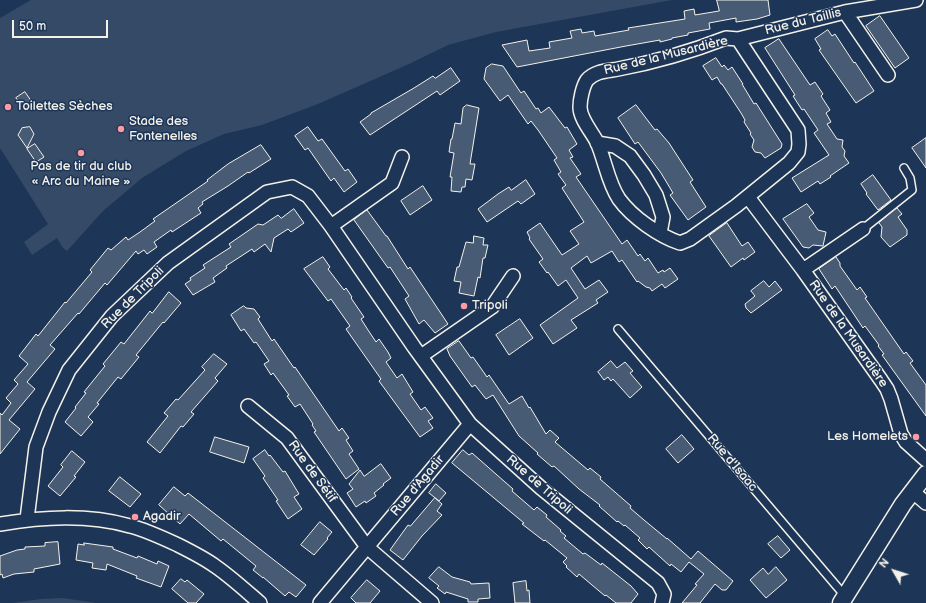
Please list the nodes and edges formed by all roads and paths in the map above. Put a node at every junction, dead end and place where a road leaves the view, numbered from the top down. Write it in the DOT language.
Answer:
graph roads {
  1 [pos="916,0"];
  2 [pos="845,12"];
  3 [pos="738,39"];
  4 [pos="888,75"];
  5 [pos="597,144"];
  6 [pos="402,157"];
  7 [pos="904,168"];
  8 [pos="748,196"];
  9 [pos="331,226"];
  10 [pos="863,229"];
  11 [pos="660,233"];
  12 [pos="803,270"];
  13 [pos="513,276"];
  14 [pos="618,329"];
  15 [pos="421,356"];
  16 [pos="248,406"];
  17 [pos="470,424"];
  18 [pos="926,460"];
  19 [pos="926,474"];
  20 [pos="912,491"];
  21 [pos="926,503"];
  22 [pos="27,519"];
  23 [pos="0,524"];
  24 [pos="367,547"];
  25 [pos="843,599"];
  26 [pos="260,603"];
  27 [pos="320,603"];
  28 [pos="432,603"];
  29 [pos="662,603"];
  1 -- 2 [label="street, Rue du Taillis"];
  2 -- 3 [label="street, Rue du Taillis"];
  2 -- 4 [label="street"];
  3 -- 5 [label="street, Rue de la Musardière"];
  3 -- 8 [label="street, Rue de la Musardière"];
  5 -- 11 [label="street, Rue de la Musardière"];
  5 -- 11 [label="street"];
  6 -- 9 [label="street"];
  7 -- 10 [label="lane"];
  8 -- 11 [label="street, Rue de la Musardière"];
  8 -- 12 [label="street, Rue de la Musardière"];
  9 -- 15 [label="street, Rue de Tripoli"];
  9 -- 22 [label="street, Rue de Tripoli"];
  10 -- 12 [label="street, Rue de la Musardière"];
  12 -- 18 [label="street, Rue de la Musardière"];
  13 -- 15 [label="street"];
  14 -- 25 [label="lane, Rue d'Isaac"];
  15 -- 17 [label="street, Rue de Tripoli"];
  16 -- 24 [label="street, Rue de Sétif"];
  17 -- 24 [label="street, Rue d'Agadir"];
  17 -- 29 [label="street, Rue de Tripoli"];
  19 -- 20 [label="street, Rue d'Isaac"];
  20 -- 21 [label="street"];
  20 -- 25 [label="street, Rue d'Isaac"];
  22 -- 23 [label="street"];
  22 -- 26 [label="street"];
  24 -- 27 [label="street, Rue d'Agadir"];
  24 -- 28 [label="street"];
}
